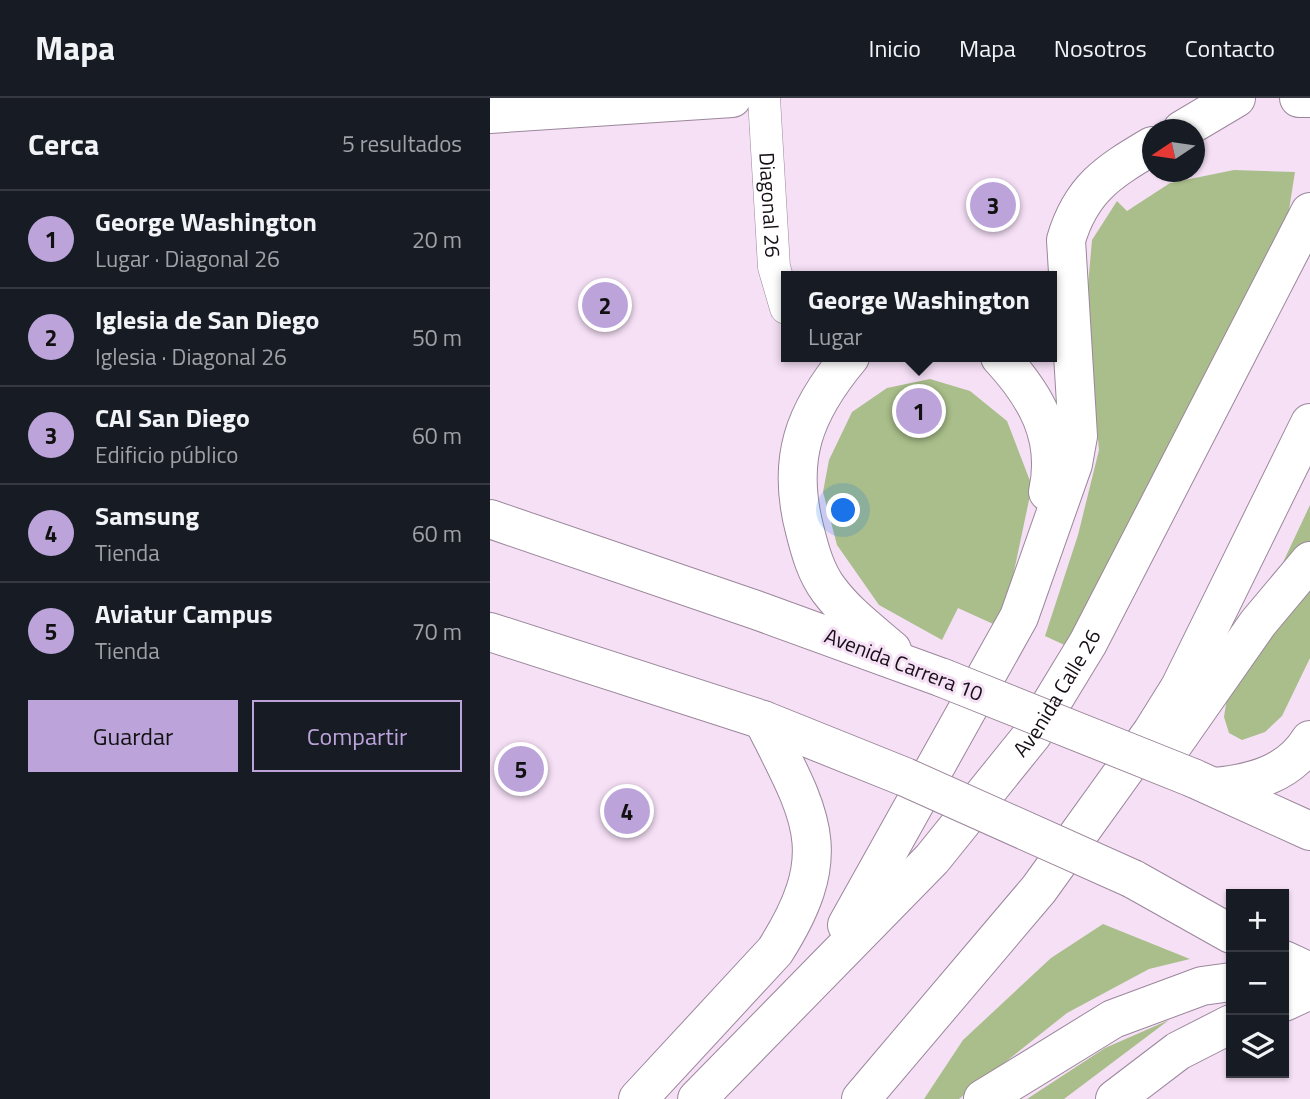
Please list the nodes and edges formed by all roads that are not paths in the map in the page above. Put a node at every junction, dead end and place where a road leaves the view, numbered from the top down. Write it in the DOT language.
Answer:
graph roads {
  1 [pos="732,98"];
  2 [pos="765,98"];
  3 [pos="1236,98"];
  4 [pos="1300,98"];
  5 [pos="1310,98"];
  6 [pos="490,114"];
  7 [pos="1201,119"];
  8 [pos="1142,153"];
  9 [pos="1310,212"];
  10 [pos="781,290"];
  11 [pos="838,362"];
  12 [pos="1005,362"];
  13 [pos="1310,423"];
  14 [pos="490,519"];
  15 [pos="1310,561"];
  16 [pos="1019,617"];
  17 [pos="490,632"];
  18 [pos="926,671"];
  19 [pos="763,720"];
  20 [pos="1310,740"];
  21 [pos="1204,783"];
  22 [pos="1310,831"];
  23 [pos="1039,889"];
  24 [pos="1226,931"];
  25 [pos="1289,962"];
  26 [pos="822,969"];
  27 [pos="1310,972"];
  28 [pos="1289,981"];
  29 [pos="1310,981"];
  30 [pos="1226,983"];
  31 [pos="1310,990"];
  32 [pos="1289,1000"];
  33 [pos="1226,1027"];
  34 [pos="639,1099"];
  35 [pos="697,1099"];
  36 [pos="862,1099"];
  37 [pos="984,1099"];
  38 [pos="1115,1099"];
  1 -- 6 [label="main road"];
  2 -- 10 [label="street, Diagonal 26"];
  3 -- 7 [label="main road"];
  4 -- 5 [label="main road"];
  8 -- 16 [label="main road"];
  9 -- 26 [label="main road, Avenida Calle 26"];
  11 -- 18 [label="main road"];
  12 -- 16 [label="main road"];
  13 -- 23 [label="main road"];
  14 -- 18 [label="main road, Avenida Carrera 10"];
  15 -- 23 [label="main road"];
  16 -- 26 [label="main road"];
  17 -- 19 [label="main road"];
  18 -- 21 [label="main road, Avenida Carrera 10, bridge"];
  19 -- 24 [label="main road, bridge"];
  19 -- 34 [label="main road"];
  20 -- 21 [label="main road"];
  21 -- 22 [label="main road, Avenida Carrera 10"];
  23 -- 36 [label="main road"];
  25 -- 27 [label="main road"];
  26 -- 35 [label="main road, Avenida Calle 26"];
  28 -- 29 [label="main road"];
  30 -- 37 [label="main road"];
  31 -- 32 [label="main road"];
  33 -- 38 [label="main road"];
}
